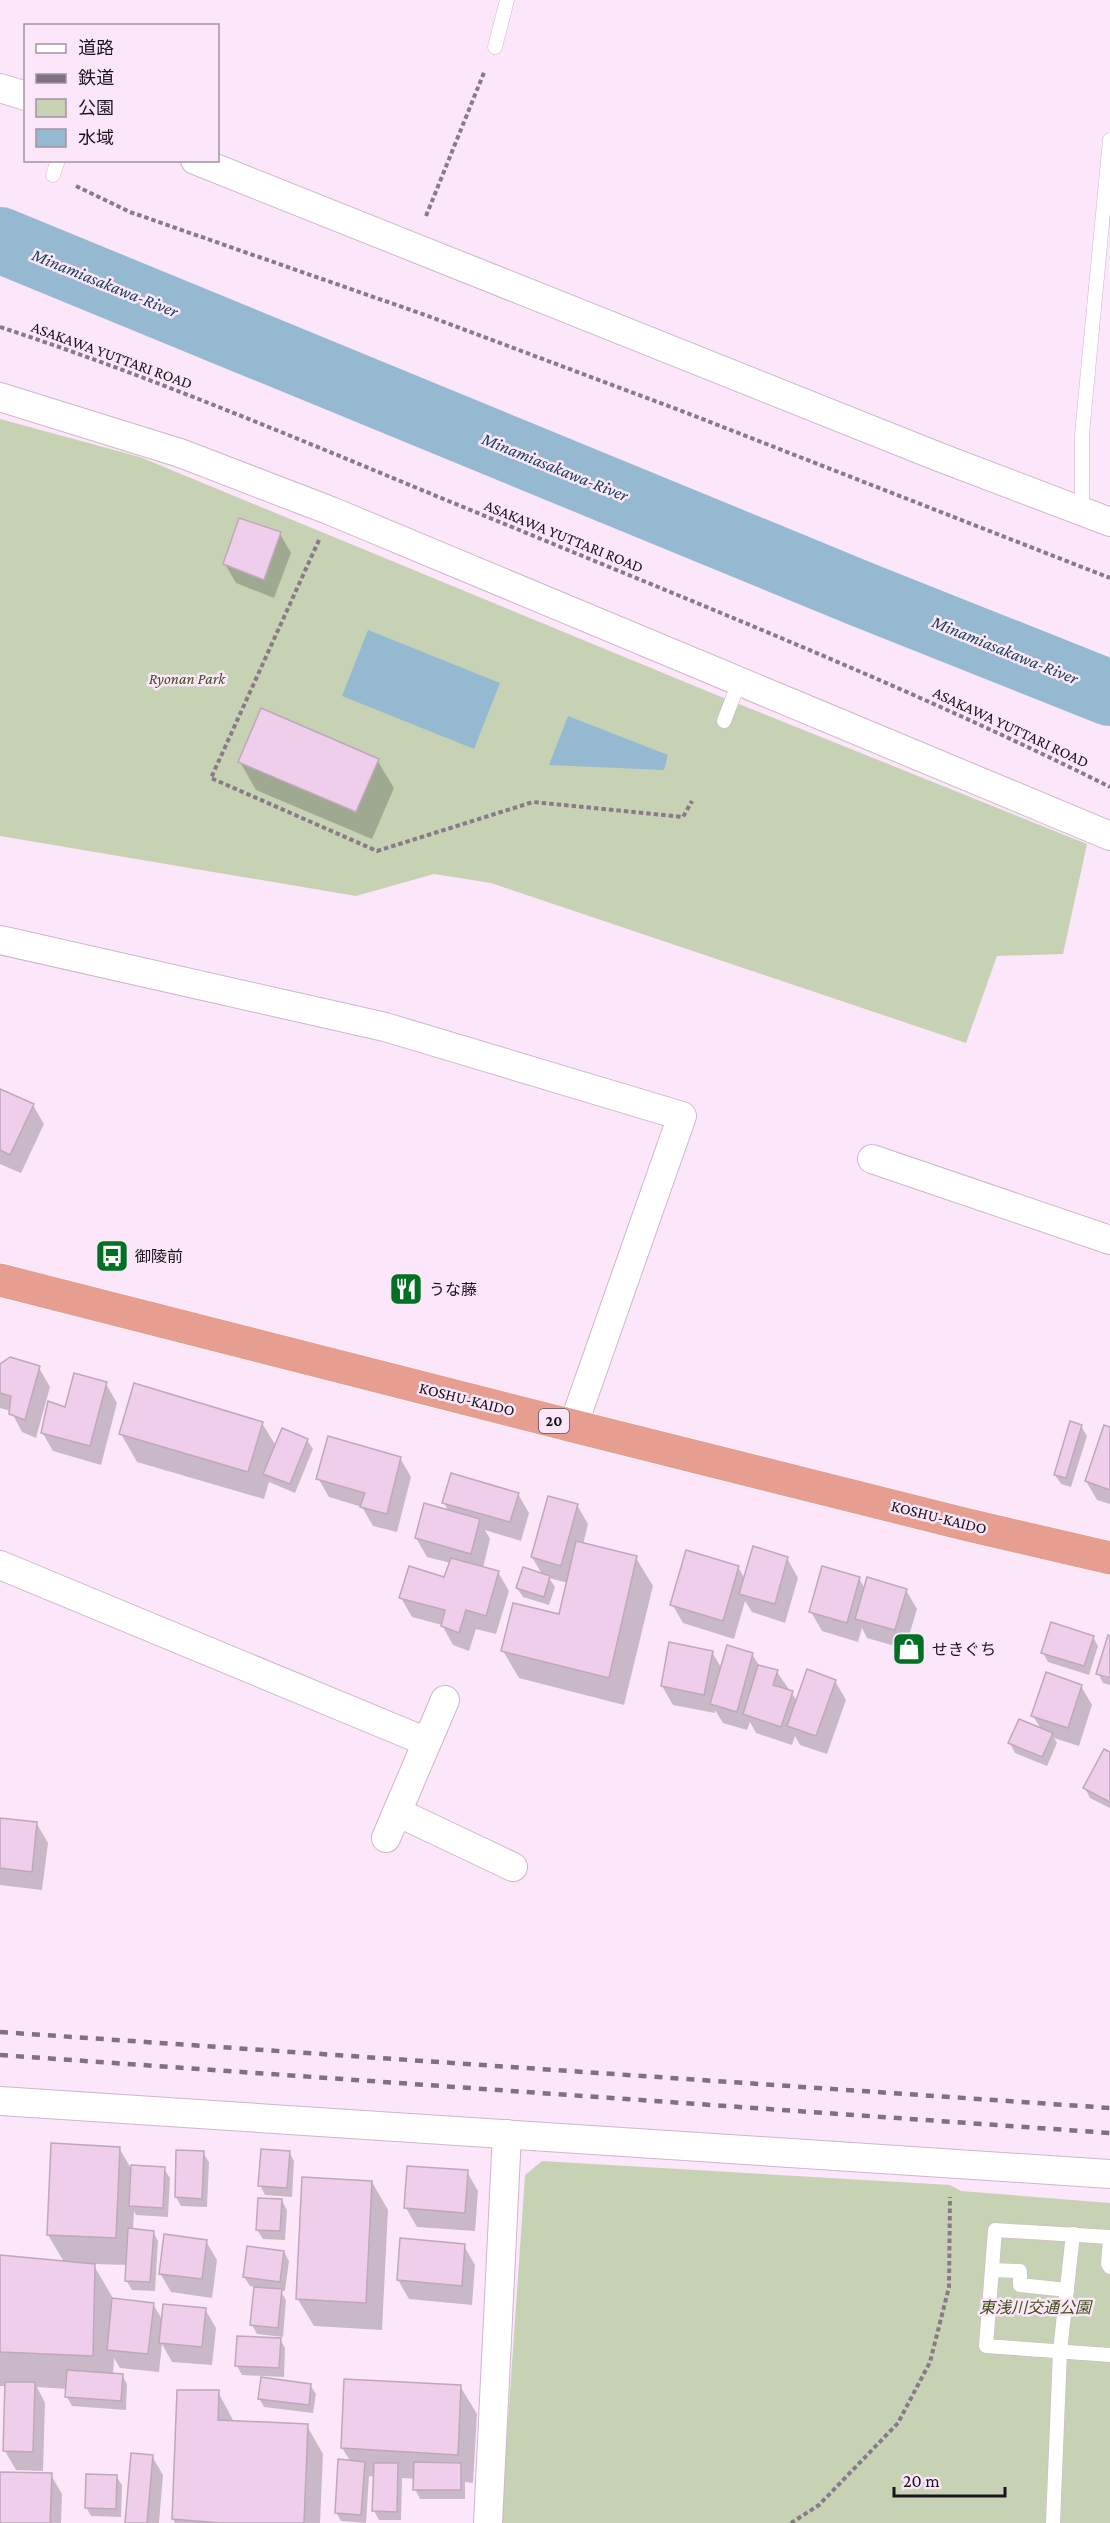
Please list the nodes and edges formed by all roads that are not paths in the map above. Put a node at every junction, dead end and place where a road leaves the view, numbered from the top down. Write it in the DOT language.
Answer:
graph roads {
  1 [pos="507,0"];
  2 [pos="495,47"];
  3 [pos="0,88"];
  4 [pos="24,95"];
  5 [pos="1110,140"];
  6 [pos="57,162"];
  7 [pos="200,162"];
  8 [pos="53,175"];
  9 [pos="0,397"];
  10 [pos="1082,511"];
  11 [pos="1110,522"];
  12 [pos="739,682"];
  13 [pos="724,721"];
  14 [pos="1110,836"];
  15 [pos="0,940"];
  16 [pos="872,1159"];
  17 [pos="1110,1240"];
  18 [pos="0,1280"];
  19 [pos="573,1426"];
  20 [pos="1110,1558"];
  21 [pos="0,1565"];
  22 [pos="445,1700"];
  23 [pos="427,1742"];
  24 [pos="513,1867"];
  25 [pos="0,2101"];
  26 [pos="507,2134"];
  27 [pos="1110,2174"];
  28 [pos="1073,2235"];
  29 [pos="1110,2238"];
  30 [pos="1110,2267"];
  31 [pos="992,2270"];
  32 [pos="1067,2290"];
  33 [pos="1060,2351"];
  34 [pos="1110,2355"];
  35 [pos="488,2523"];
  36 [pos="1053,2523"];
  1 -- 2 [label="lane"];
  3 -- 4 [label="street"];
  5 -- 10 [label="lane"];
  6 -- 8 [label="lane"];
  7 -- 10 [label="street"];
  9 -- 12 [label="street"];
  10 -- 11 [label="street"];
  12 -- 13 [label="lane"];
  12 -- 14 [label="street"];
  15 -- 19 [label="street"];
  16 -- 17 [label="street"];
  18 -- 19 [label="highway, KOSHU-KAIDO / 20"];
  19 -- 20 [label="highway, KOSHU-KAIDO / 20"];
  21 -- 23 [label="street"];
  22 -- 23 [label="street"];
  23 -- 24 [label="street"];
  25 -- 26 [label="street"];
  26 -- 27 [label="street"];
  26 -- 35 [label="street"];
  28 -- 29 [label="lane"];
  28 -- 31 [label="lane"];
  28 -- 32 [label="lane"];
  29 -- 30 [label="lane"];
  31 -- 32 [label="lane"];
  31 -- 33 [label="lane"];
  32 -- 33 [label="lane"];
  33 -- 34 [label="lane"];
  33 -- 36 [label="lane"];
}
